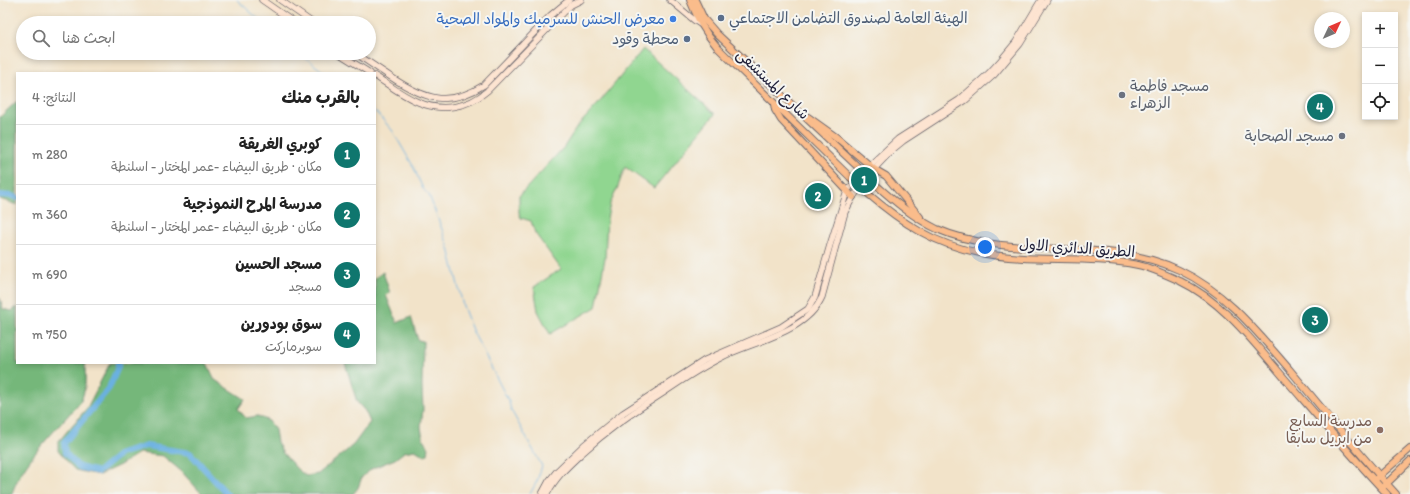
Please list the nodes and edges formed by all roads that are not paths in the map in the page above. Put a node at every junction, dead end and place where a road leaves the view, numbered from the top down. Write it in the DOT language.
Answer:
graph roads {
  1 [pos="262,0"];
  2 [pos="280,0"];
  3 [pos="569,0"];
  4 [pos="581,0"];
  5 [pos="670,0"];
  6 [pos="690,0"];
  7 [pos="695,0"];
  8 [pos="1041,0"];
  9 [pos="1048,0"];
  10 [pos="285,16"];
  11 [pos="302,16"];
  12 [pos="700,24"];
  13 [pos="349,60"];
  14 [pos="366,60"];
  15 [pos="368,72"];
  16 [pos="376,77"];
  17 [pos="764,79"];
  18 [pos="757,86"];
  19 [pos="774,104"];
  20 [pos="952,106"];
  21 [pos="798,111"];
  22 [pos="872,167"];
  23 [pos="875,184"];
  24 [pos="847,191"];
  25 [pos="867,193"];
  26 [pos="853,197"];
  27 [pos="922,220"];
  28 [pos="1214,291"];
  29 [pos="1208,299"];
  30 [pos="1256,332"];
  31 [pos="1249,338"];
  32 [pos="628,412"];
  33 [pos="1343,434"];
  34 [pos="1337,439"];
  35 [pos="591,442"];
  36 [pos="1410,449"];
  37 [pos="1410,461"];
  38 [pos="1392,465"];
  39 [pos="1371,466"];
  40 [pos="1380,476"];
  41 [pos="1374,481"];
  42 [pos="1386,483"];
  43 [pos="1381,488"];
  44 [pos="542,494"];
  45 [pos="547,494"];
  46 [pos="1387,494"];
  47 [pos="1396,494"];
  1 -- 10 [label="main road"];
  2 -- 11 [label="main road"];
  3 -- 14 [label="main road"];
  4 -- 16 [label="main road"];
  5 -- 12 [label="main road"];
  6 -- 12 [label="main road, شارع المستشفى"];
  7 -- 17 [label="main road, شارع المستشفى"];
  8 -- 20 [label="main road"];
  9 -- 20 [label="main road"];
  12 -- 18 [label="main road, شارع المستشفى"];
  13 -- 15 [label="main road"];
  17 -- 18 [label="main road"];
  17 -- 21 [label="main road, شارع المستشفى"];
  18 -- 19 [label="main road, شارع المستشفى"];
  19 -- 24 [label="main road"];
  19 -- 25 [label="main road, شارع المستشفى, bridge"];
  20 -- 22 [label="main road"];
  21 -- 22 [label="main road"];
  21 -- 23 [label="main road, شارع المستشفى, bridge"];
  22 -- 24 [label="main road"];
  22 -- 26 [label="main road"];
  22 -- 27 [label="main road"];
  23 -- 27 [label="main road, الطريق الدائري الاول"];
  24 -- 26 [label="main road"];
  24 -- 32 [label="main road"];
  25 -- 29 [label="main road, الطريق الدائري الاول"];
  26 -- 32 [label="main road"];
  27 -- 28 [label="main road, الطريق الدائري الاول"];
  28 -- 29 [label="main road"];
  28 -- 30 [label="main road, الطريق الدائري الاول"];
  29 -- 31 [label="main road, الطريق الدائري الاول"];
  30 -- 31 [label="main road"];
  30 -- 33 [label="main road, الطريق الدائري الاول"];
  31 -- 34 [label="main road, الطريق الدائري الاول"];
  32 -- 35 [label="main road"];
  33 -- 34 [label="main road"];
  33 -- 39 [label="main road, الطريق الدائري الاول"];
  34 -- 41 [label="main road, الطريق الدائري الاول"];
  35 -- 44 [label="main road"];
  35 -- 45 [label="main road"];
  36 -- 38 [label="main road"];
  37 -- 42 [label="main road"];
  38 -- 39 [label="main road"];
  38 -- 40 [label="main road"];
  39 -- 40 [label="main road, الطريق الدائري الاول"];
  40 -- 41 [label="main road"];
  40 -- 42 [label="main road, الطريق الدائري الاول"];
  41 -- 43 [label="main road, الطريق الدائري الاول"];
  42 -- 43 [label="main road"];
  42 -- 47 [label="main road, الطريق الدائري الاول"];
  43 -- 46 [label="main road, الطريق الدائري الاول"];
}
